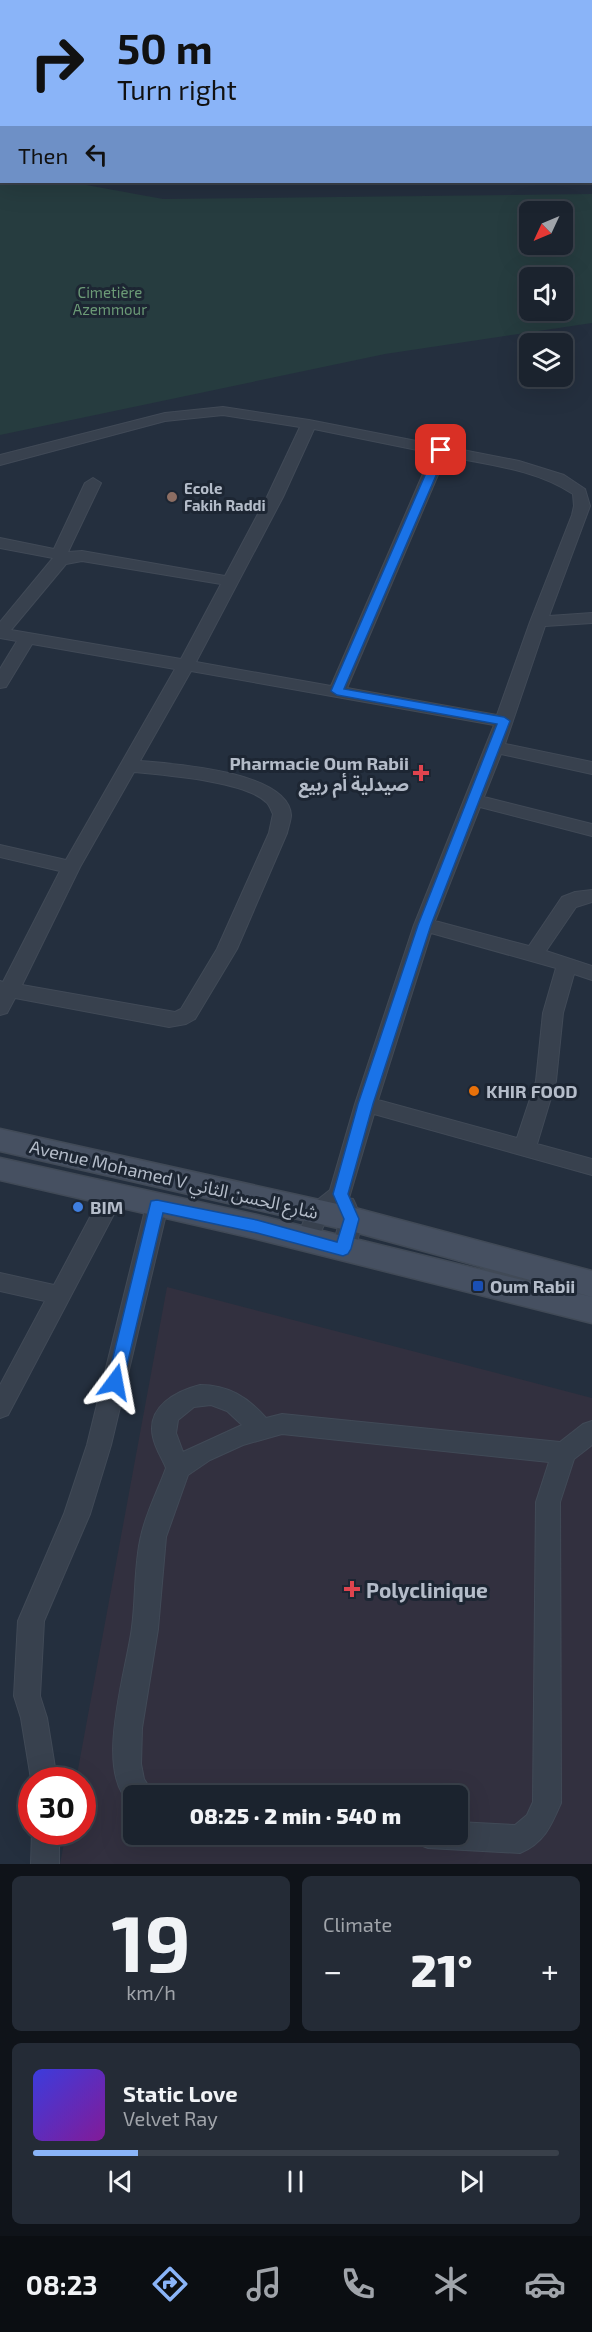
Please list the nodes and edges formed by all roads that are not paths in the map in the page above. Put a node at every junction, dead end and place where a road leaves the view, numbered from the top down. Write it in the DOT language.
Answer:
graph roads {
  1 [pos="309,424"];
  2 [pos="441,450"];
  3 [pos="0,460"];
  4 [pos="93,483"];
  5 [pos="0,543"];
  6 [pos="65,556"];
  7 [pos="229,581"];
  8 [pos="592,618"];
  9 [pos="538,622"];
  10 [pos="0,633"];
  11 [pos="27,638"];
  12 [pos="186,665"];
  13 [pos="0,683"];
  14 [pos="337,691"];
  15 [pos="504,721"];
  16 [pos="495,747"];
  17 [pos="131,766"];
  18 [pos="592,768"];
  19 [pos="474,800"];
  20 [pos="592,830"];
  21 [pos="0,851"];
  22 [pos="72,867"];
  23 [pos="592,896"];
  24 [pos="424,925"];
  25 [pos="534,954"];
  26 [pos="567,966"];
  27 [pos="592,973"];
  28 [pos="5,989"];
  29 [pos="0,1008"];
  30 [pos="366,1104"];
  31 [pos="0,1140"];
  32 [pos="525,1148"];
  33 [pos="592,1167"];
  34 [pos="0,1169"];
  35 [pos="114,1196"];
  36 [pos="157,1206"];
  37 [pos="337,1208"];
  38 [pos="306,1240"];
  39 [pos="343,1249"];
  40 [pos="0,1282"];
  41 [pos="592,1284"];
  42 [pos="60,1295"];
  43 [pos="592,1310"];
  44 [pos="0,1408"];
  45 [pos="261,1430"];
  46 [pos="592,1431"];
  47 [pos="564,1453"];
  48 [pos="178,1468"];
  49 [pos="41,1767"];
  50 [pos="132,1785"];
  51 [pos="468,1836"];
  52 [pos="45,1845"];
  53 [pos="45,1864"];
  1 -- 2 [label="street"];
  1 -- 3 [label="street"];
  1 -- 7 [label="street"];
  2 -- 9 [label="street"];
  2 -- 14 [label="street"];
  4 -- 6 [label="street"];
  5 -- 6 [label="street"];
  6 -- 7 [label="street"];
  6 -- 10 [label="street"];
  7 -- 12 [label="street"];
  8 -- 9 [label="street"];
  9 -- 15 [label="street"];
  10 -- 11 [label="street"];
  11 -- 12 [label="street"];
  11 -- 13 [label="street"];
  12 -- 14 [label="street"];
  12 -- 17 [label="street"];
  14 -- 15 [label="street"];
  15 -- 16 [label="street"];
  16 -- 18 [label="street"];
  16 -- 19 [label="street"];
  17 -- 22 [label="street"];
  17 -- 28 [label="street"];
  19 -- 20 [label="street"];
  19 -- 24 [label="street"];
  21 -- 22 [label="street"];
  22 -- 28 [label="street"];
  23 -- 25 [label="street"];
  24 -- 25 [label="street"];
  24 -- 30 [label="street"];
  25 -- 26 [label="street"];
  26 -- 27 [label="street"];
  26 -- 32 [label="street"];
  28 -- 29 [label="street"];
  30 -- 32 [label="street"];
  30 -- 37 [label="street"];
  31 -- 37 [label="main road, Avenue Mohamed V شارع الحسن الثاني"];
  32 -- 33 [label="street"];
  34 -- 35 [label="main road, Avenue Mohamed V شارع الحسن الثاني"];
  35 -- 36 [label="main road, Avenue Mohamed V شارع الحسن الثاني"];
  35 -- 42 [label="street"];
  36 -- 38 [label="main road, Avenue Mohamed V شارع الحسن الثاني"];
  36 -- 49 [label="street"];
  37 -- 38 [label="street"];
  37 -- 39 [label="street"];
  37 -- 41 [label="main road, Avenue Mohamed V شارع الحسن الثاني"];
  38 -- 39 [label="main road, Avenue Mohamed V شارع الحسن الثاني"];
  39 -- 43 [label="main road, Avenue Mohamed V شارع الحسن الثاني"];
  40 -- 42 [label="street"];
  42 -- 44 [label="street"];
  45 -- 47 [label="street"];
  45 -- 48 [label="street"];
  45 -- 48 [label="street"];
  46 -- 47 [label="street"];
  47 -- 51 [label="street"];
  48 -- 50 [label="street"];
  52 -- 53 [label="street"];
}
